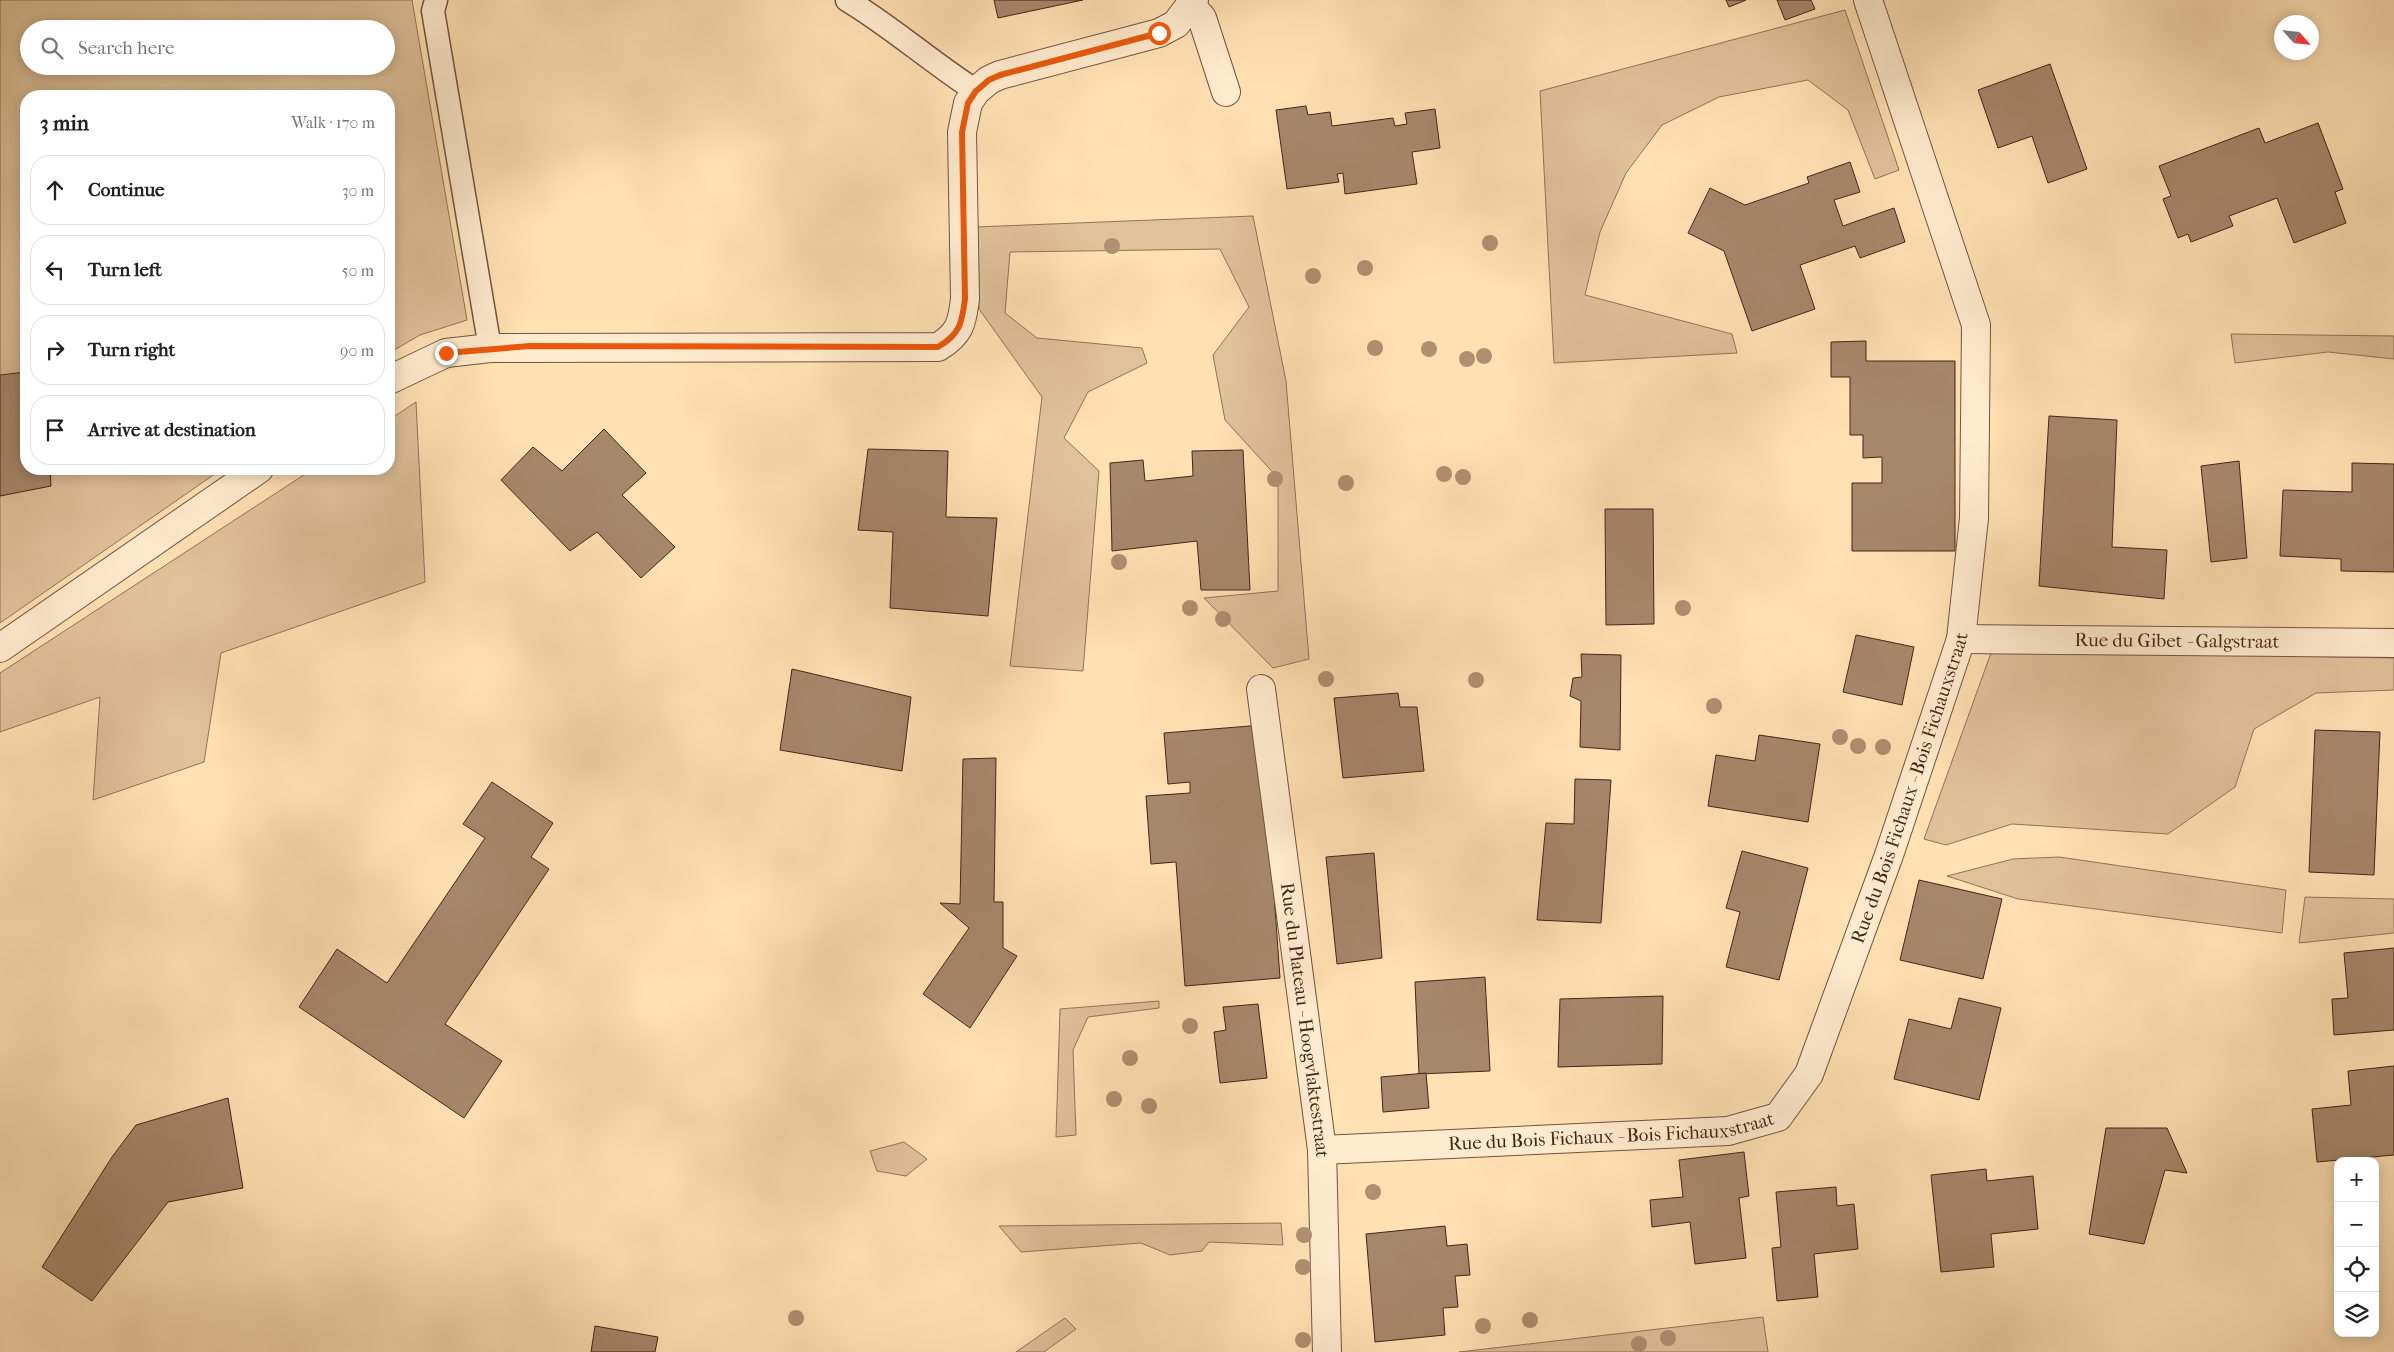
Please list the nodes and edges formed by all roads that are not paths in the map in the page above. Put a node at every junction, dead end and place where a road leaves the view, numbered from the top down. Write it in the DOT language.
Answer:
graph roads {
  1 [pos="436,0"];
  2 [pos="847,0"];
  3 [pos="1868,0"];
  4 [pos="1192,3"];
  5 [pos="976,91"];
  6 [pos="1226,92"];
  7 [pos="490,348"];
  8 [pos="395,377"];
  9 [pos="250,475"];
  10 [pos="1961,639"];
  11 [pos="2394,643"];
  12 [pos="0,648"];
  13 [pos="1261,689"];
  14 [pos="1322,1150"];
  15 [pos="1328,1352"];
  1 -- 7 [label="lane"];
  2 -- 5 [label="lane"];
  3 -- 10 [label="street, Rue du Bois Fichaux - Bois Fichauxstraat"];
  4 -- 5 [label="street"];
  4 -- 6 [label="street"];
  5 -- 7 [label="street"];
  7 -- 8 [label="street"];
  9 -- 12 [label="street"];
  10 -- 11 [label="street, Rue du Gibet - Galgstraat"];
  10 -- 14 [label="street, Rue du Bois Fichaux - Bois Fichauxstraat"];
  13 -- 14 [label="street, Rue du Plateau - Hoogvlaktestraat"];
  14 -- 15 [label="street, Rue du Plateau - Hoogvlaktestraat"];
}
